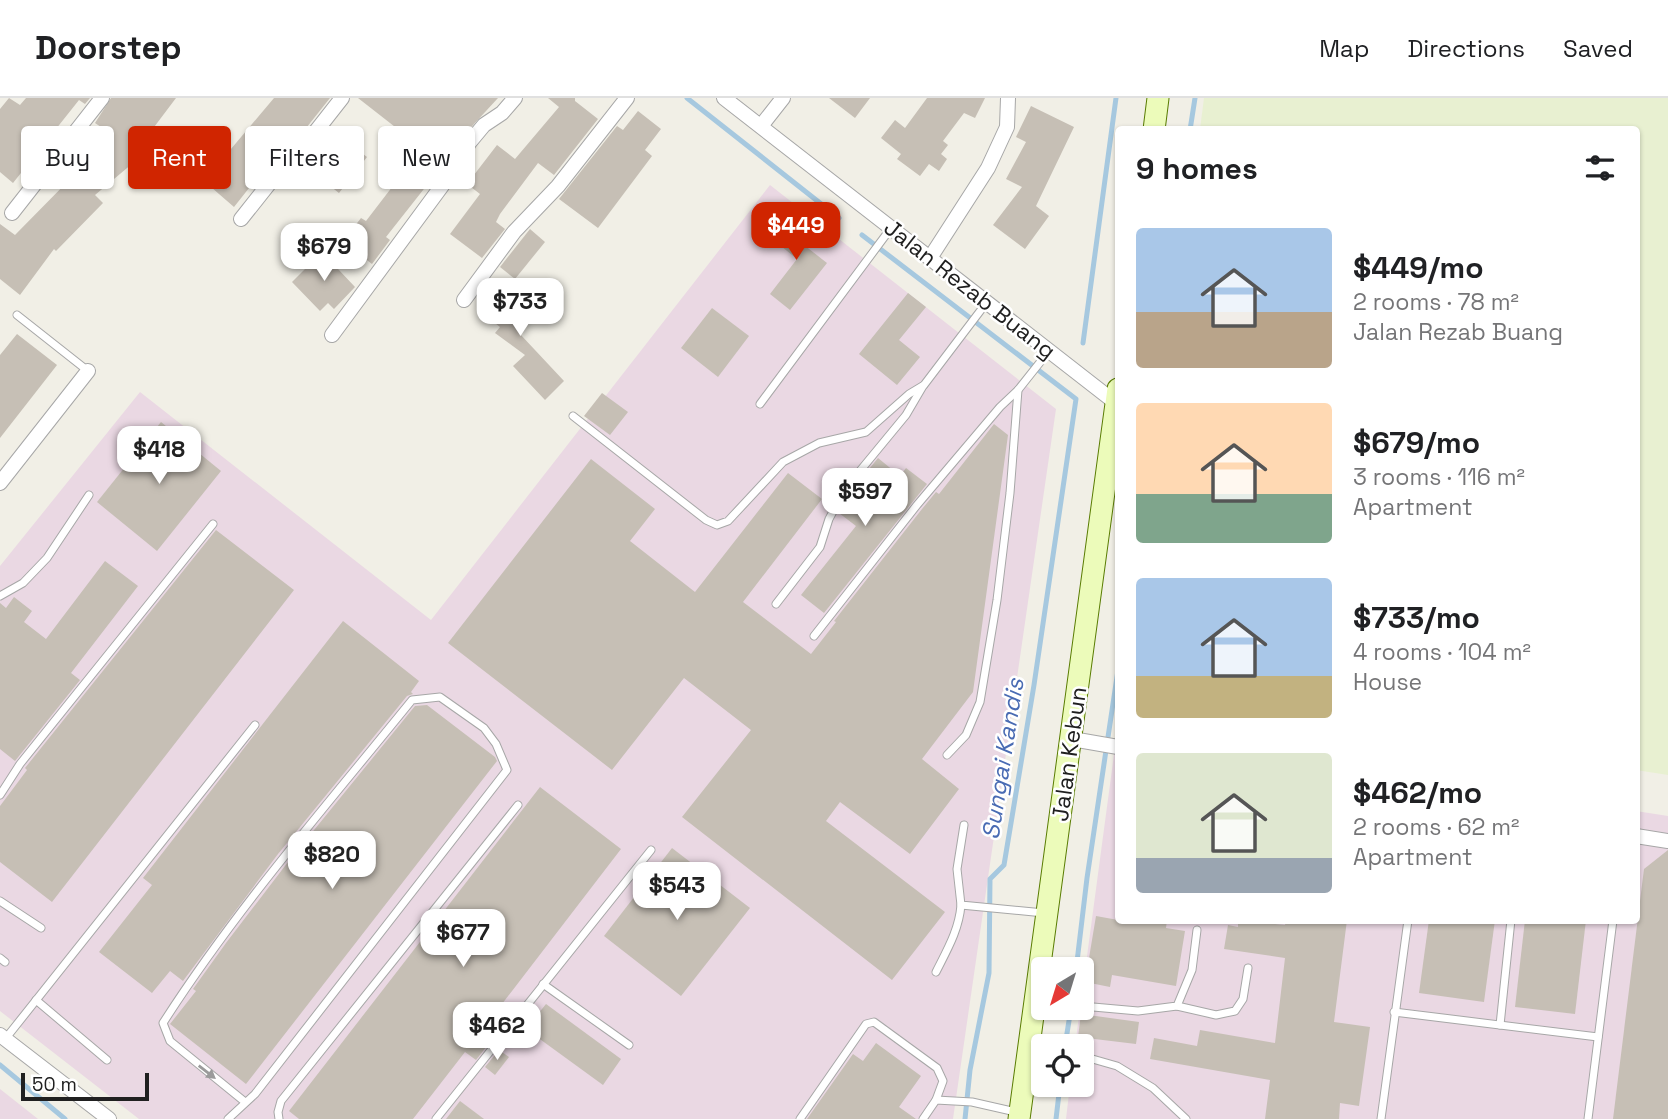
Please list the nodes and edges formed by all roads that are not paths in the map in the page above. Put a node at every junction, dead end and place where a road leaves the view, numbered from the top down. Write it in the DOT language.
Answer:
graph roads {
  1 [pos="102,98"];
  2 [pos="342,98"];
  3 [pos="515,98"];
  4 [pos="627,98"];
  5 [pos="724,98"];
  6 [pos="783,98"];
  7 [pos="1008,98"];
  8 [pos="1158,98"];
  9 [pos="761,126"];
  10 [pos="1154,126"];
  11 [pos="12,213"];
  12 [pos="241,219"];
  13 [pos="891,228"];
  14 [pos="930,258"];
  15 [pos="464,300"];
  16 [pos="987,302"];
  17 [pos="17,314"];
  18 [pos="332,335"];
  19 [pos="1049,351"];
  20 [pos="88,371"];
  21 [pos="924,385"];
  22 [pos="1018,390"];
  23 [pos="1115,395"];
  24 [pos="761,404"];
  25 [pos="1115,411"];
  26 [pos="573,416"];
  27 [pos="0,483"];
  28 [pos="89,495"];
  29 [pos="213,524"];
  30 [pos="0,596"];
  31 [pos="776,604"];
  32 [pos="814,636"];
  33 [pos="255,725"];
  34 [pos="1072,739"];
  35 [pos="1115,747"];
  36 [pos="947,755"];
  37 [pos="0,796"];
  38 [pos="518,805"];
  39 [pos="964,825"];
  40 [pos="1640,837"];
  41 [pos="1668,841"];
  42 [pos="651,850"];
  43 [pos="0,901"];
  44 [pos="961,905"];
  45 [pos="1048,914"];
  46 [pos="1407,924"];
  47 [pos="1511,924"];
  48 [pos="1612,924"];
  49 [pos="41,929"];
  50 [pos="1197,930"];
  51 [pos="1044,957"];
  52 [pos="1248,968"];
  53 [pos="936,972"];
  54 [pos="543,984"];
  55 [pos="36,1000"];
  56 [pos="1177,1006"];
  57 [pos="1094,1007"];
  58 [pos="1394,1012"];
  59 [pos="1500,1025"];
  60 [pos="3,1037"];
  61 [pos="1598,1037"];
  62 [pos="629,1045"];
  63 [pos="1094,1059"];
  64 [pos="107,1060"];
  65 [pos="1031,1068"];
  66 [pos="936,1100"];
  67 [pos="245,1102"];
  68 [pos="1020,1116"];
  69 [pos="109,1119"];
  70 [pos="228,1119"];
  71 [pos="279,1119"];
  72 [pos="436,1119"];
  73 [pos="800,1119"];
  74 [pos="923,1119"];
  75 [pos="1185,1119"];
  76 [pos="1381,1119"];
  77 [pos="1588,1119"];
  1 -- 11 [label="street"];
  2 -- 12 [label="street"];
  3 -- 18 [label="street"];
  4 -- 15 [label="street"];
  5 -- 9 [label="street, Jalan Rezab Buang"];
  6 -- 9 [label="street"];
  7 -- 14 [label="street"];
  8 -- 10 [label="main road"];
  9 -- 13 [label="street, Jalan Rezab Buang"];
  13 -- 14 [label="street, Jalan Rezab Buang"];
  13 -- 24 [label="lane"];
  14 -- 16 [label="street, Jalan Rezab Buang"];
  16 -- 19 [label="street, Jalan Rezab Buang"];
  16 -- 21 [label="lane"];
  17 -- 20 [label="lane"];
  19 -- 22 [label="lane"];
  19 -- 23 [label="street, Jalan Rezab Buang"];
  20 -- 27 [label="street"];
  21 -- 26 [label="lane"];
  21 -- 31 [label="lane"];
  22 -- 32 [label="lane"];
  22 -- 36 [label="lane"];
  25 -- 34 [label="main road, Jalan Kebun"];
  28 -- 30 [label="lane"];
  29 -- 37 [label="lane"];
  33 -- 55 [label="lane"];
  34 -- 35 [label="street"];
  34 -- 45 [label="main road, Jalan Kebun"];
  38 -- 71 [label="lane"];
  39 -- 44 [label="lane"];
  40 -- 41 [label="street"];
  42 -- 54 [label="lane"];
  43 -- 49 [label="lane"];
  44 -- 45 [label="lane"];
  44 -- 53 [label="lane"];
  45 -- 51 [label="main road, Jalan Kebun"];
  46 -- 58 [label="lane"];
  47 -- 59 [label="lane"];
  48 -- 61 [label="lane"];
  50 -- 56 [label="lane"];
  52 -- 56 [label="lane"];
  54 -- 62 [label="lane"];
  54 -- 72 [label="lane"];
  55 -- 60 [label="lane"];
  55 -- 64 [label="lane"];
  56 -- 57 [label="lane"];
  58 -- 59 [label="lane"];
  58 -- 76 [label="lane"];
  59 -- 61 [label="lane"];
  60 -- 69 [label="street"];
  61 -- 77 [label="lane"];
  63 -- 75 [label="lane"];
  65 -- 68 [label="main road, Jalan Kebun"];
  66 -- 68 [label="lane"];
  66 -- 73 [label="lane"];
  66 -- 74 [label="lane"];
  67 -- 67 [label="lane, one-way"];
  67 -- 70 [label="lane"];
}
